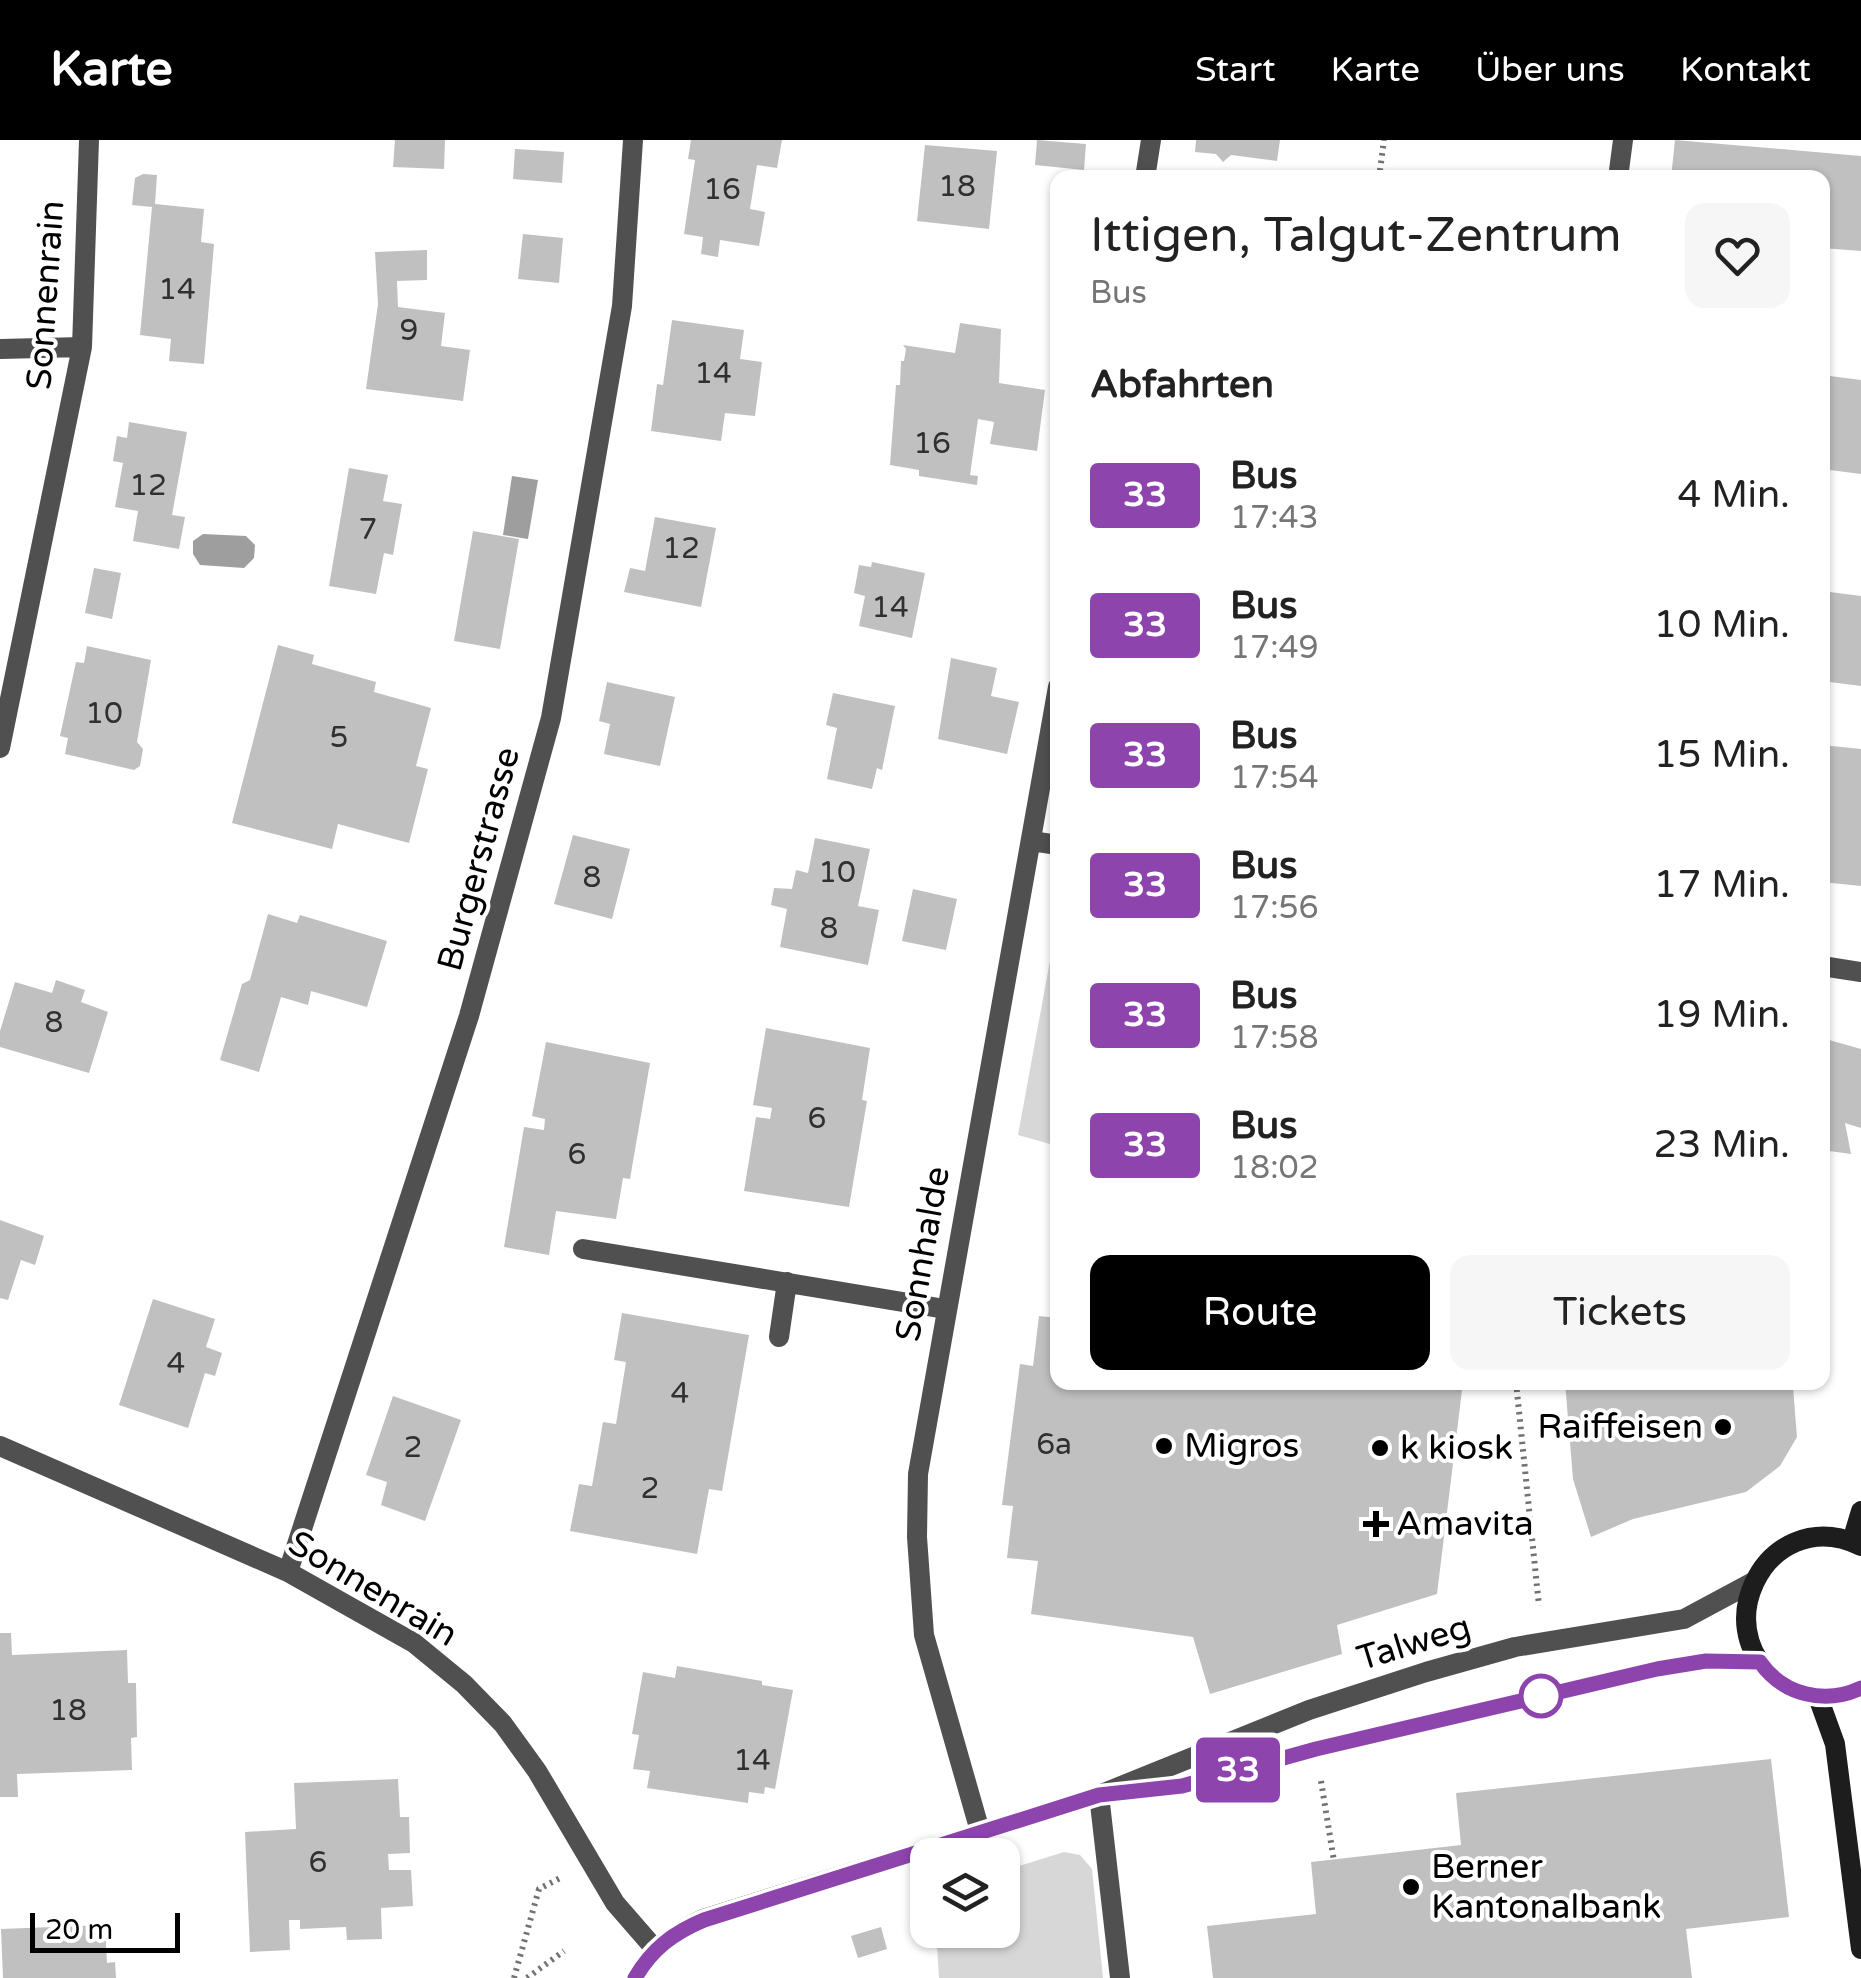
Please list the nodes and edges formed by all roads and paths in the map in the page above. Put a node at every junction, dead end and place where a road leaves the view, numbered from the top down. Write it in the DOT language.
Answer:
graph roads {
  1 [pos="89,140"];
  2 [pos="633,140"];
  3 [pos="1151,140"];
  4 [pos="1384,140"];
  5 [pos="1623,140"];
  6 [pos="1146,170"];
  7 [pos="1380,170"];
  8 [pos="1619,170"];
  9 [pos="82,347"];
  10 [pos="0,349"];
  11 [pos="1050,733"];
  12 [pos="0,748"];
  13 [pos="1031,841"];
  14 [pos="1050,844"];
  15 [pos="1830,967"];
  16 [pos="1861,972"];
  17 [pos="584,1249"];
  18 [pos="787,1282"];
  19 [pos="946,1309"];
  20 [pos="779,1337"];
  21 [pos="1517,1390"];
  22 [pos="0,1446"];
  23 [pos="1861,1511"];
  24 [pos="1856,1544"];
  25 [pos="288,1572"];
  26 [pos="1753,1582"];
  27 [pos="1540,1618"];
  28 [pos="1760,1662"];
  29 [pos="1861,1688"];
  30 [pos="1818,1697"];
  31 [pos="1320,1776"];
  32 [pos="1099,1795"];
  33 [pos="980,1831"];
  34 [pos="1334,1861"];
  35 [pos="592,1864"];
  36 [pos="656,1949"];
  37 [pos="1861,1949"];
  38 [pos="564,1952"];
  39 [pos="514,1978"];
  40 [pos="527,1978"];
  41 [pos="635,1978"];
  42 [pos="1120,1978"];
  1 -- 9 [label="street, Sonnenrain"];
  2 -- 25 [label="street, Burgerstrasse"];
  3 -- 6 [label="street"];
  4 -- 7 [label="path"];
  5 -- 8 [label="street"];
  9 -- 10 [label="street"];
  9 -- 12 [label="street, Sonnenrain"];
  11 -- 13 [label="street, Sonnhalde"];
  13 -- 14 [label="street"];
  13 -- 19 [label="street, Sonnhalde"];
  15 -- 16 [label="street"];
  17 -- 18 [label="street"];
  18 -- 19 [label="street"];
  18 -- 20 [label="street"];
  19 -- 33 [label="street, Sonnhalde"];
  21 -- 27 [label="path"];
  22 -- 25 [label="street, Sonnenrain"];
  23 -- 24 [label="main road"];
  24 -- 26 [label="main road"];
  25 -- 35 [label="street, Sonnenrain"];
  26 -- 28 [label="main road"];
  26 -- 32 [label="street, Talweg"];
  28 -- 30 [label="main road"];
  28 -- 32 [label="street, Talweg"];
  29 -- 30 [label="main road"];
  30 -- 37 [label="main road"];
  31 -- 34 [label="path"];
  32 -- 33 [label="street, Talweg"];
  32 -- 42 [label="street"];
  33 -- 36 [label="street, Talweg"];
  35 -- 36 [label="street, Sonnenrain"];
  35 -- 39 [label="path"];
  36 -- 41 [label="street, Talweg"];
  38 -- 40 [label="path"];
}
